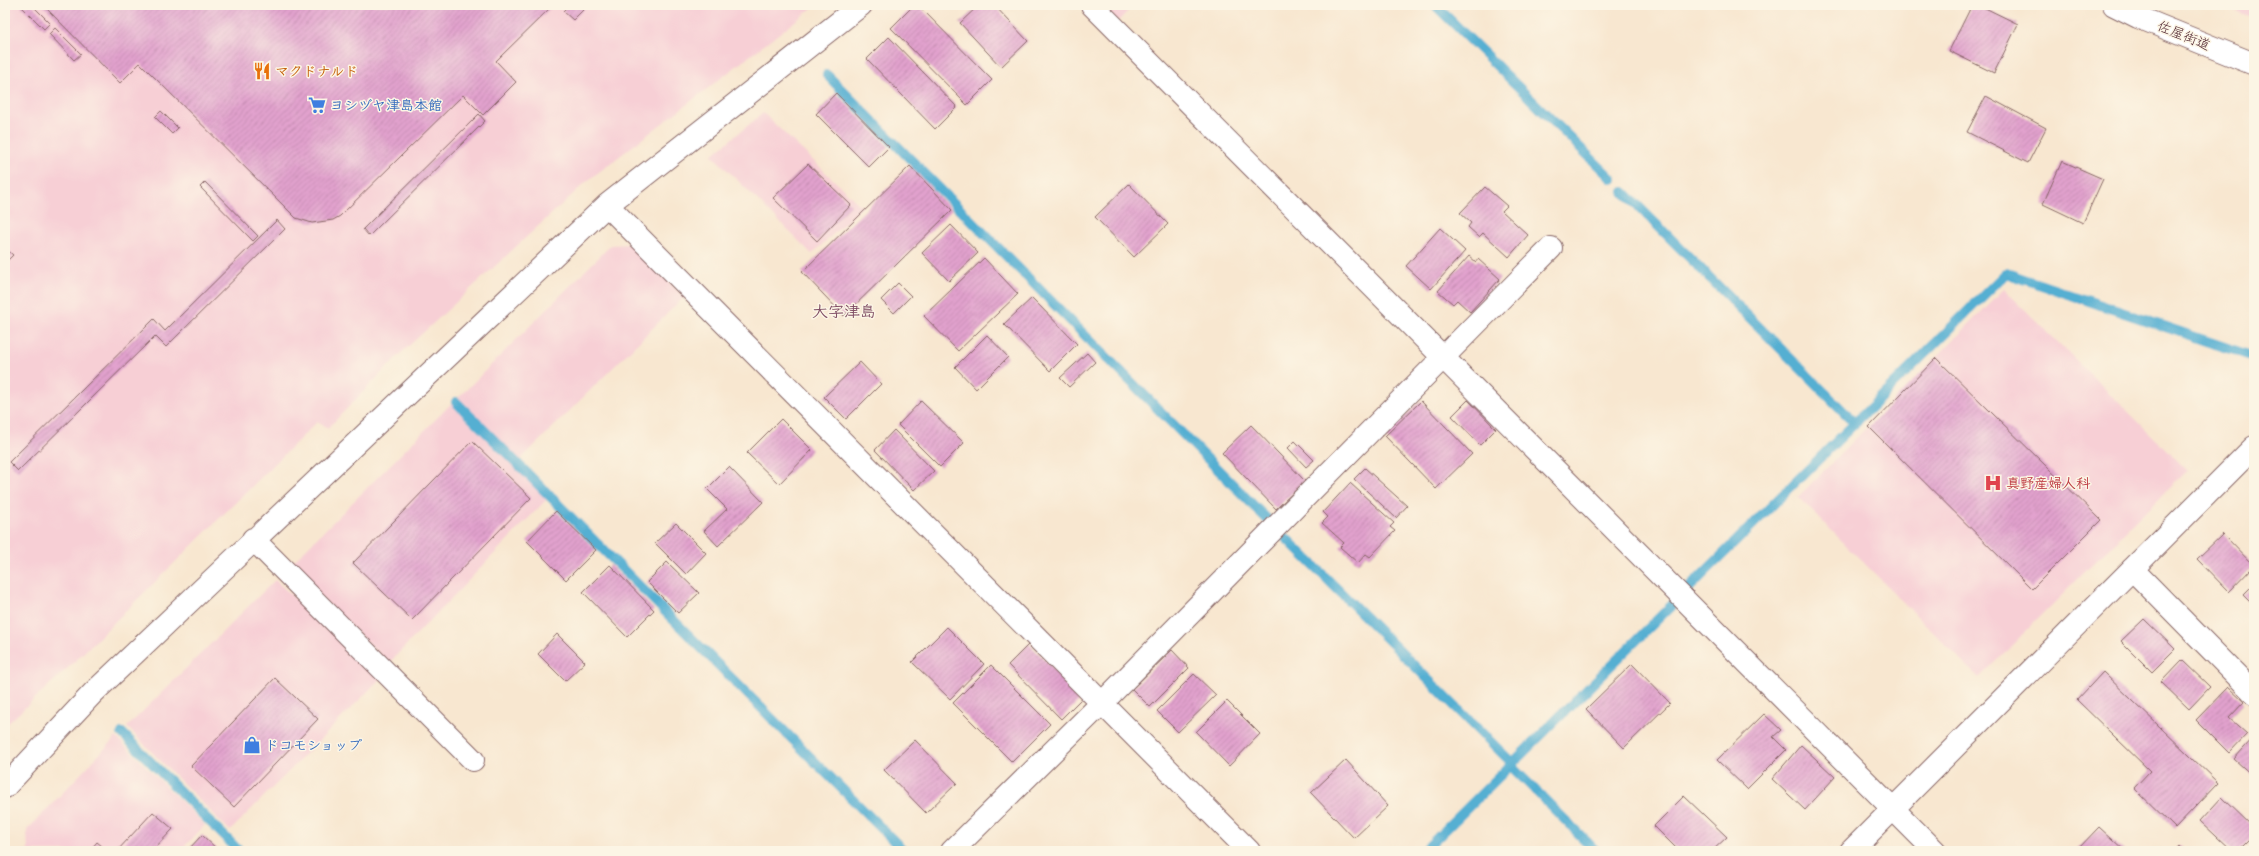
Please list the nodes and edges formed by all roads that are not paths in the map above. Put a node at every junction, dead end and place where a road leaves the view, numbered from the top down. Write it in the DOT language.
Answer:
graph roads {
  1 [pos="861,5"];
  2 [pos="1092,5"];
  3 [pos="2114,5"];
  4 [pos="2141,11"];
  5 [pos="2254,64"];
  6 [pos="607,205"];
  7 [pos="1551,248"];
  8 [pos="1444,358"];
  9 [pos="2254,447"];
  10 [pos="253,539"];
  11 [pos="2132,569"];
  12 [pos="2254,693"];
  13 [pos="1103,702"];
  14 [pos="473,760"];
  15 [pos="5,787"];
  16 [pos="1893,809"];
  17 [pos="952,851"];
  18 [pos="1249,851"];
  19 [pos="1851,851"];
  20 [pos="1935,851"];
  1 -- 6 [label="street"];
  2 -- 8 [label="street"];
  3 -- 4 [label="street, 佐屋街道"];
  4 -- 5 [label="street, 佐屋街道"];
  6 -- 10 [label="street"];
  6 -- 13 [label="street"];
  7 -- 8 [label="street"];
  8 -- 13 [label="street"];
  8 -- 16 [label="street"];
  9 -- 11 [label="street"];
  10 -- 14 [label="street"];
  10 -- 15 [label="street"];
  11 -- 12 [label="street"];
  11 -- 16 [label="street"];
  13 -- 17 [label="street"];
  13 -- 18 [label="street"];
  16 -- 19 [label="street"];
  16 -- 20 [label="street"];
}
